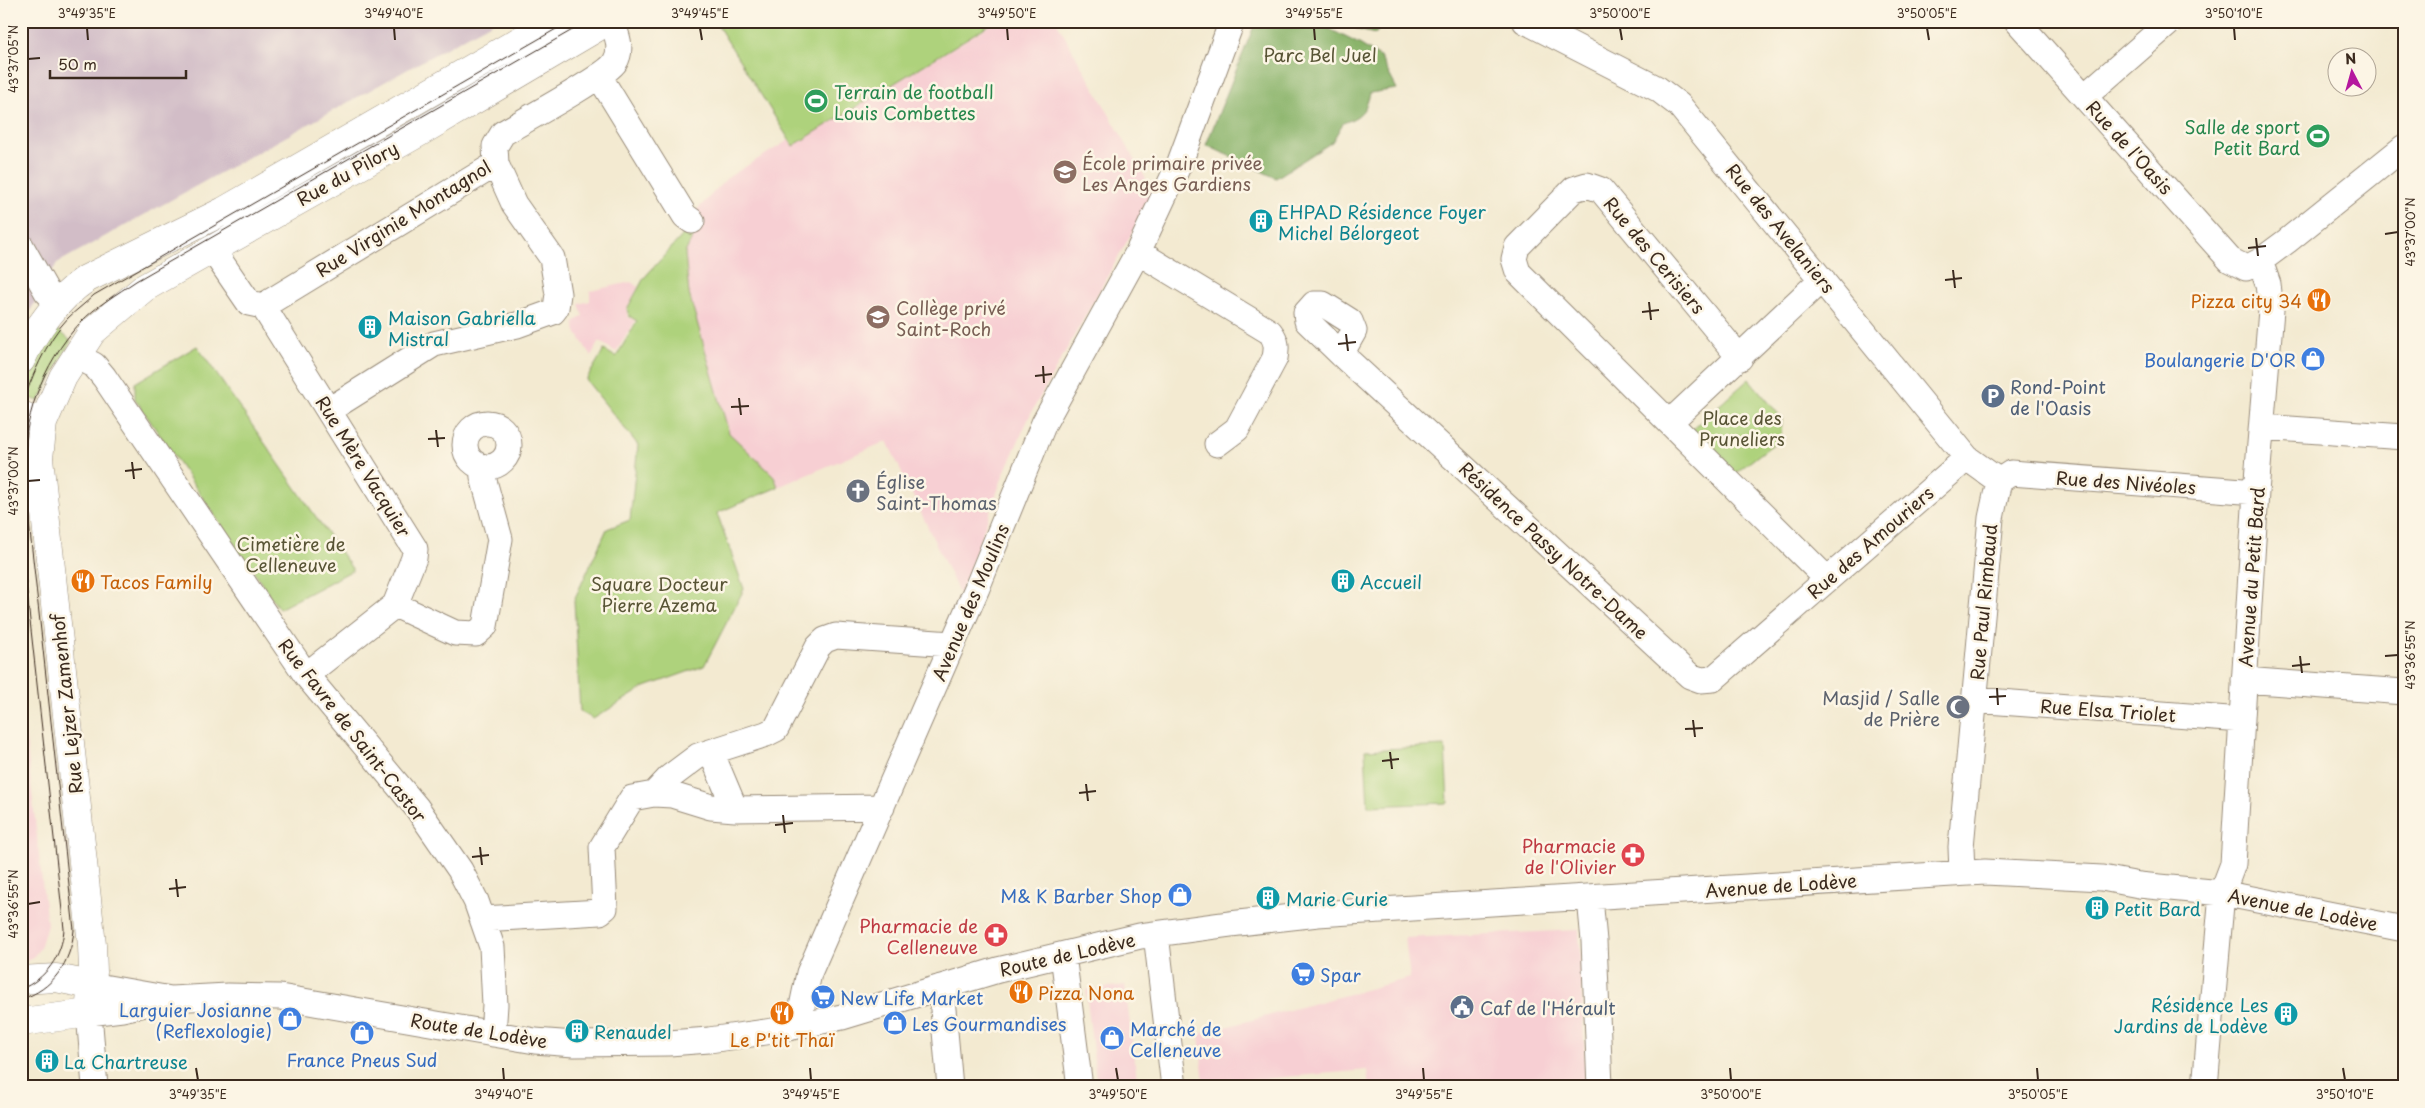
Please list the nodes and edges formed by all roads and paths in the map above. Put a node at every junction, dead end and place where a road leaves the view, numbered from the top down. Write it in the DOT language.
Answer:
graph roads {
  1 [pos="554,21"];
  2 [pos="610,21"];
  3 [pos="1232,21"];
  4 [pos="1525,21"];
  5 [pos="2017,21"];
  6 [pos="2170,21"];
  7 [pos="599,76"];
  8 [pos="2084,96"];
  9 [pos="2404,147"];
  10 [pos="496,164"];
  11 [pos="692,221"];
  12 [pos="21,246"];
  13 [pos="212,249"];
  14 [pos="1138,252"];
  15 [pos="2253,265"];
  16 [pos="1822,279"];
  17 [pos="59,304"];
  18 [pos="263,306"];
  19 [pos="92,332"];
  20 [pos="1341,354"];
  21 [pos="76,356"];
  22 [pos="1740,358"];
  23 [pos="21,360"];
  24 [pos="329,410"];
  25 [pos="32,419"];
  26 [pos="1670,422"];
  27 [pos="2262,427"];
  28 [pos="2404,437"];
  29 [pos="1216,444"];
  30 [pos="1967,458"];
  31 [pos="482,467"];
  32 [pos="1999,481"];
  33 [pos="2256,492"];
  34 [pos="1828,579"];
  35 [pos="394,605"];
  36 [pos="1774,628"];
  37 [pos="952,644"];
  38 [pos="306,675"];
  39 [pos="2244,680"];
  40 [pos="2404,692"];
  41 [pos="1974,700"];
  42 [pos="2242,720"];
  43 [pos="711,752"];
  44 [pos="654,794"];
  45 [pos="882,807"];
  46 [pos="736,809"];
  47 [pos="1962,873"];
  48 [pos="2222,893"];
  49 [pos="1590,898"];
  50 [pos="483,919"];
  51 [pos="2404,929"];
  52 [pos="1156,934"];
  53 [pos="1063,955"];
  54 [pos="21,980"];
  55 [pos="91,985"];
  56 [pos="941,987"];
  57 [pos="171,998"];
  58 [pos="89,1012"];
  59 [pos="21,1022"];
  60 [pos="798,1026"];
  61 [pos="493,1034"];
  62 [pos="95,1087"];
  63 [pos="950,1087"];
  64 [pos="1080,1087"];
  65 [pos="1174,1087"];
  66 [pos="1600,1087"];
  67 [pos="2205,1087"];
  1 -- 17 [label="main road, Rue du Pilory"];
  2 -- 7 [label="street, Rue Virginie Montagnol"];
  2 -- 13 [label="main road, Rue du Pilory"];
  3 -- 14 [label="street, Avenue des Moulins"];
  4 -- 16 [label="street, Rue des Avelaniers"];
  5 -- 8 [label="street, Rue de l'Oasis"];
  6 -- 8 [label="street"];
  7 -- 10 [label="street, Rue Virginie Montagnol"];
  7 -- 11 [label="street"];
  8 -- 15 [label="street, Rue de l'Oasis"];
  9 -- 15 [label="street"];
  10 -- 18 [label="street, Rue Virginie Montagnol"];
  10 -- 24 [label="street"];
  12 -- 17 [label="street"];
  13 -- 18 [label="street, Rue Mère Vacquier"];
  13 -- 19 [label="main road, Rue du Pilory"];
  14 -- 29 [label="street"];
  14 -- 37 [label="street, Avenue des Moulins"];
  15 -- 27 [label="street, Avenue du Petit Bard"];
  16 -- 22 [label="street"];
  16 -- 30 [label="street, Rue des Avelaniers"];
  17 -- 19 [label="main road"];
  17 -- 23 [label="main road, Rue du Pilory"];
  18 -- 24 [label="street, Rue Mère Vacquier"];
  19 -- 21 [label="main road, Rue du Pilory"];
  20 -- 36 [label="street, Résidence Passy Notre-Dame"];
  21 -- 25 [label="main road, Rue Lejzer Zamenhof"];
  21 -- 38 [label="street, Rue Favre de Saint-Castor"];
  22 -- 26 [label="street"];
  22 -- 26 [label="street, Rue des Cerisiers"];
  24 -- 35 [label="street, Rue Mère Vacquier"];
  25 -- 55 [label="main road, Rue Lejzer Zamenhof"];
  26 -- 34 [label="street, Rue des Cerisiers"];
  27 -- 28 [label="street"];
  27 -- 33 [label="street, Avenue du Petit Bard"];
  30 -- 32 [label="street, Rue des Avelaniers"];
  30 -- 34 [label="street, Rue des Amouriers"];
  31 -- 35 [label="street"];
  32 -- 33 [label="street, Rue des Nivéoles"];
  32 -- 41 [label="street, Rue Paul Rimbaud"];
  33 -- 39 [label="street, Avenue du Petit Bard"];
  34 -- 36 [label="street, Rue des Amouriers"];
  35 -- 38 [label="street, Rue Mère Vacquier"];
  37 -- 43 [label="street"];
  37 -- 45 [label="street, Avenue des Moulins"];
  38 -- 50 [label="street, Rue Favre de Saint-Castor"];
  39 -- 40 [label="street"];
  39 -- 42 [label="street, Avenue du Petit Bard"];
  41 -- 42 [label="street, Rue Elsa Triolet"];
  41 -- 47 [label="street, Rue Paul Rimbaud"];
  42 -- 48 [label="street, Avenue du Petit Bard"];
  43 -- 44 [label="street"];
  43 -- 46 [label="street"];
  44 -- 46 [label="street"];
  44 -- 50 [label="street"];
  45 -- 46 [label="street"];
  45 -- 60 [label="street, Avenue des Moulins"];
  47 -- 48 [label="street, Avenue de Lodève"];
  47 -- 49 [label="street, Avenue de Lodève"];
  48 -- 51 [label="street, Avenue de Lodève"];
  48 -- 67 [label="street, Avenue du Petit Bard"];
  49 -- 52 [label="street, Avenue de Lodève"];
  49 -- 66 [label="street"];
  50 -- 61 [label="street, Rue Favre de Saint-Castor"];
  52 -- 53 [label="street, Route de Lodève"];
  52 -- 65 [label="street"];
  53 -- 56 [label="street, Route de Lodève"];
  53 -- 64 [label="street"];
  54 -- 55 [label="main road, Route de Lodève"];
  55 -- 57 [label="street, Route de Lodève"];
  55 -- 58 [label="main road"];
  56 -- 60 [label="street, Route de Lodève"];
  56 -- 63 [label="street"];
  57 -- 58 [label="street"];
  57 -- 61 [label="street, Route de Lodève"];
  58 -- 59 [label="main road"];
  58 -- 62 [label="street"];
  60 -- 61 [label="street, Route de Lodève"];
}
